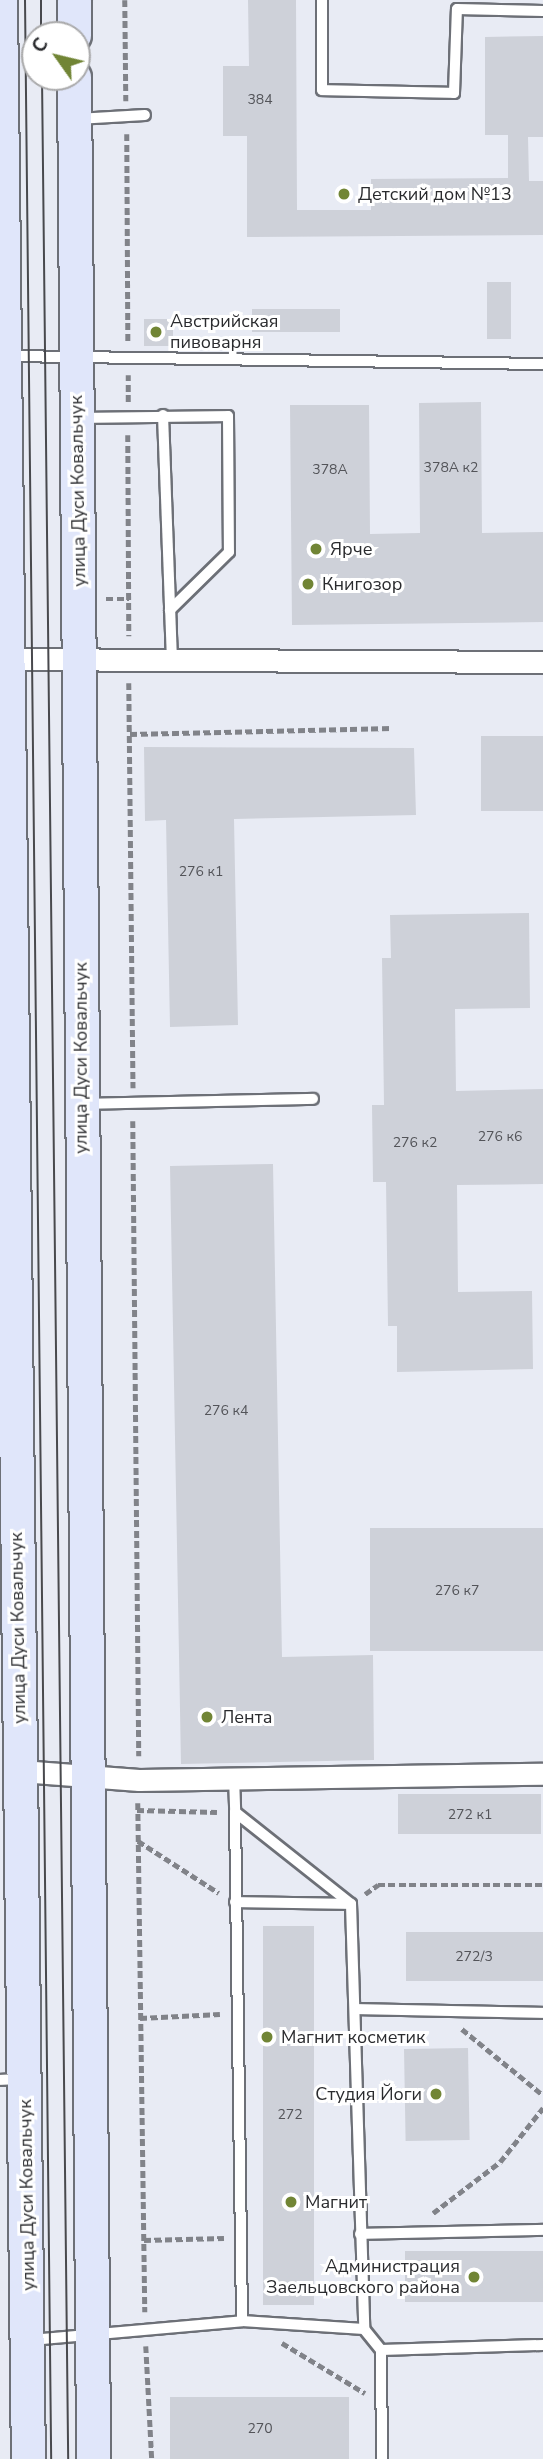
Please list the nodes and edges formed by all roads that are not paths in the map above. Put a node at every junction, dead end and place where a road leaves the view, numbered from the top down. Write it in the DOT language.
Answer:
graph roads {
  1 [pos="0,0"];
  2 [pos="74,0"];
  3 [pos="322,0"];
  4 [pos="543,11"];
  5 [pos="74,21"];
  6 [pos="74,91"];
  7 [pos="145,115"];
  8 [pos="75,119"];
  9 [pos="1,217"];
  10 [pos="2,356"];
  11 [pos="77,358"];
  12 [pos="543,364"];
  13 [pos="163,415"];
  14 [pos="77,418"];
  15 [pos="170,610"];
  16 [pos="6,659"];
  17 [pos="78,659"];
  18 [pos="172,659"];
  19 [pos="543,662"];
  20 [pos="4,1022"];
  21 [pos="313,1099"];
  22 [pos="82,1104"];
  23 [pos="21,1772"];
  24 [pos="543,1774"];
  25 [pos="87,1777"];
  26 [pos="234,1777"];
  27 [pos="235,1812"];
  28 [pos="234,1902"];
  29 [pos="351,1904"];
  30 [pos="358,2009"];
  31 [pos="543,2013"];
  32 [pos="13,2080"];
  33 [pos="543,2230"];
  34 [pos="360,2234"];
  35 [pos="242,2321"];
  36 [pos="364,2329"];
  37 [pos="93,2333"];
  38 [pos="29,2340"];
  39 [pos="543,2345"];
  40 [pos="382,2350"];
  41 [pos="28,2459"];
  42 [pos="93,2459"];
  43 [pos="382,2459"];
  1 -- 9 [label="main road, улица Дуси Ковальчук"];
  2 -- 5 [label="main road"];
  3 -- 4 [label="lane"];
  6 -- 8 [label="main road, улица Дуси Ковальчук"];
  7 -- 8 [label="lane"];
  8 -- 11 [label="main road, улица Дуси Ковальчук"];
  9 -- 10 [label="main road, улица Дуси Ковальчук"];
  10 -- 11 [label="lane"];
  10 -- 16 [label="main road, улица Дуси Ковальчук"];
  11 -- 12 [label="lane"];
  11 -- 14 [label="main road, улица Дуси Ковальчук"];
  13 -- 14 [label="lane"];
  13 -- 15 [label="lane"];
  13 -- 15 [label="lane"];
  14 -- 17 [label="main road, улица Дуси Ковальчук"];
  15 -- 18 [label="lane"];
  16 -- 17 [label="street"];
  16 -- 20 [label="main road, улица Дуси Ковальчук"];
  17 -- 18 [label="street"];
  17 -- 22 [label="main road, улица Дуси Ковальчук"];
  18 -- 19 [label="street"];
  20 -- 23 [label="main road, улица Дуси Ковальчук"];
  21 -- 22 [label="lane"];
  22 -- 25 [label="main road, улица Дуси Ковальчук"];
  23 -- 25 [label="street"];
  23 -- 32 [label="main road, улица Дуси Ковальчук"];
  24 -- 26 [label="street"];
  25 -- 26 [label="street"];
  25 -- 37 [label="main road, улица Дуси Ковальчук"];
  26 -- 27 [label="lane"];
  27 -- 28 [label="lane"];
  27 -- 29 [label="lane"];
  28 -- 29 [label="lane"];
  28 -- 35 [label="lane"];
  29 -- 30 [label="lane"];
  30 -- 31 [label="lane"];
  30 -- 34 [label="lane"];
  32 -- 38 [label="main road, улица Дуси Ковальчук"];
  33 -- 34 [label="lane"];
  34 -- 36 [label="lane"];
  35 -- 36 [label="lane"];
  35 -- 37 [label="lane"];
  36 -- 40 [label="lane"];
  37 -- 38 [label="lane"];
  37 -- 42 [label="main road, улица Дуси Ковальчук"];
  38 -- 41 [label="main road, улица Дуси Ковальчук"];
  39 -- 40 [label="lane"];
  40 -- 43 [label="lane"];
}
